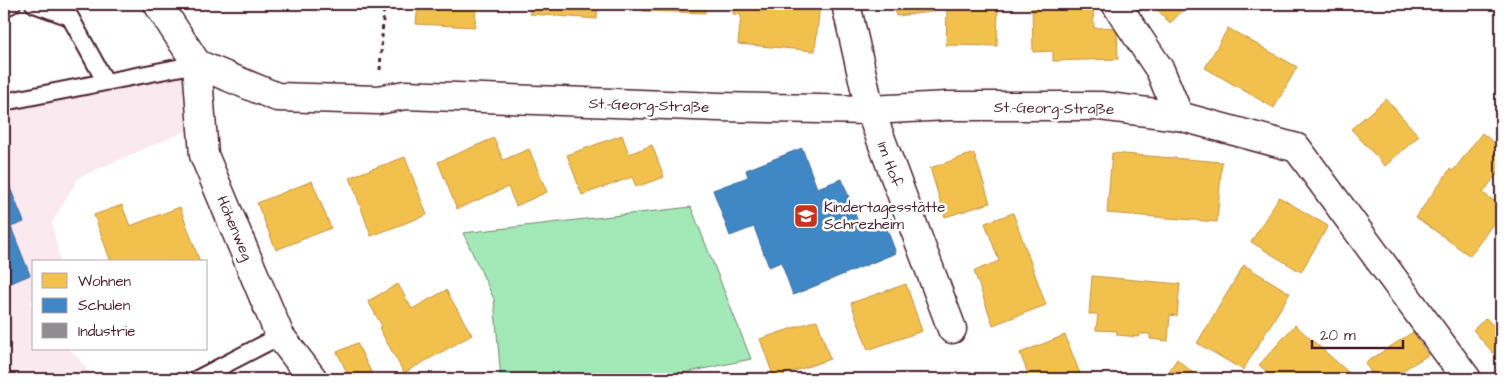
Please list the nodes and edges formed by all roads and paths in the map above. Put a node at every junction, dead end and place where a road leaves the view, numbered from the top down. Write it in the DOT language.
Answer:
graph roads {
  1 [pos="12,4"];
  2 [pos="34,4"];
  3 [pos="158,4"];
  4 [pos="384,4"];
  5 [pos="846,4"];
  6 [pos="1116,4"];
  7 [pos="4,8"];
  8 [pos="197,64"];
  9 [pos="105,82"];
  10 [pos="378,100"];
  11 [pos="4,102"];
  12 [pos="870,110"];
  13 [pos="1179,116"];
  14 [pos="952,329"];
  15 [pos="280,336"];
  16 [pos="197,379"];
  17 [pos="313,379"];
  18 [pos="1467,379"];
  1 -- 7 [label="lane"];
  2 -- 9 [label="lane"];
  3 -- 8 [label="street"];
  4 -- 10 [label="path"];
  5 -- 12 [label="street, Im Hof"];
  6 -- 13 [label="street"];
  8 -- 9 [label="lane"];
  8 -- 10 [label="street, St.-Georg-Straße"];
  8 -- 15 [label="street, Höhenweg"];
  9 -- 11 [label="lane"];
  10 -- 12 [label="street, St.-Georg-Straße"];
  12 -- 13 [label="street, St.-Georg-Straße"];
  12 -- 14 [label="street, Im Hof"];
  13 -- 18 [label="street, St.-Georg-Straße"];
  15 -- 16 [label="lane"];
  15 -- 17 [label="street, Höhenweg"];
}
